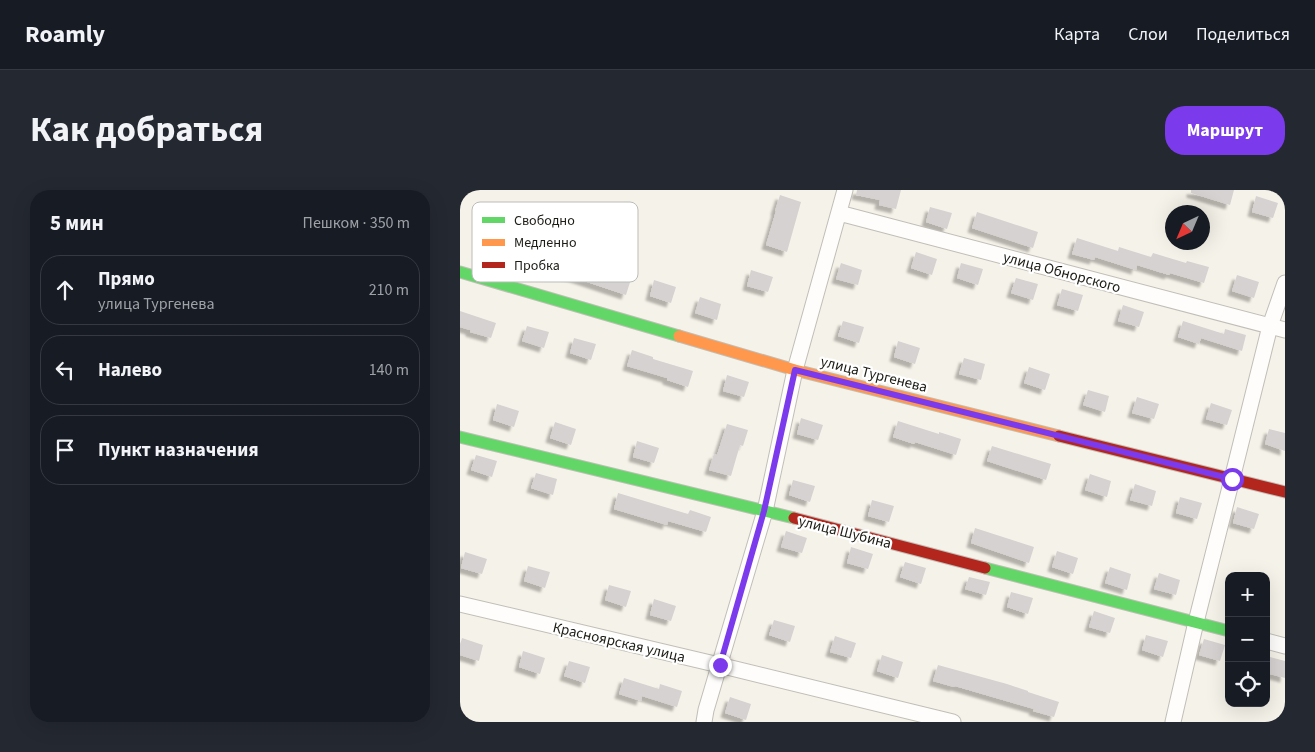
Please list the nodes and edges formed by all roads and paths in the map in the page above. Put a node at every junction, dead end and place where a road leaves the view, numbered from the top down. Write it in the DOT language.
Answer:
graph roads {
  1 [pos="845,190"];
  2 [pos="839,213"];
  3 [pos="460,272"];
  4 [pos="472,276"];
  5 [pos="494,282"];
  6 [pos="1285,283"];
  7 [pos="1278,328"];
  8 [pos="795,370"];
  9 [pos="460,437"];
  10 [pos="1232,479"];
  11 [pos="1285,492"];
  12 [pos="764,511"];
  13 [pos="460,604"];
  14 [pos="1196,622"];
  15 [pos="1225,630"];
  16 [pos="1270,642"];
  17 [pos="1285,646"];
  18 [pos="720,665"];
  19 [pos="704,722"];
  20 [pos="953,722"];
  21 [pos="1173,722"];
  1 -- 2 [label="street"];
  2 -- 7 [label="street, улица Обнорского"];
  2 -- 8 [label="street"];
  3 -- 4 [label="street, улица Тургенева"];
  5 -- 8 [label="street, улица Тургенева"];
  6 -- 7 [label="street"];
  7 -- 10 [label="street"];
  8 -- 10 [label="street, улица Тургенева"];
  8 -- 12 [label="street"];
  9 -- 12 [label="street, улица Шубина"];
  10 -- 11 [label="street, улица Тургенева"];
  10 -- 14 [label="street"];
  12 -- 14 [label="street, улица Шубина"];
  12 -- 18 [label="street"];
  13 -- 18 [label="street, Красноярская улица"];
  14 -- 15 [label="street, улица Шубина"];
  14 -- 21 [label="street"];
  16 -- 17 [label="street"];
  18 -- 19 [label="street"];
  18 -- 20 [label="street, Красноярская улица"];
}
